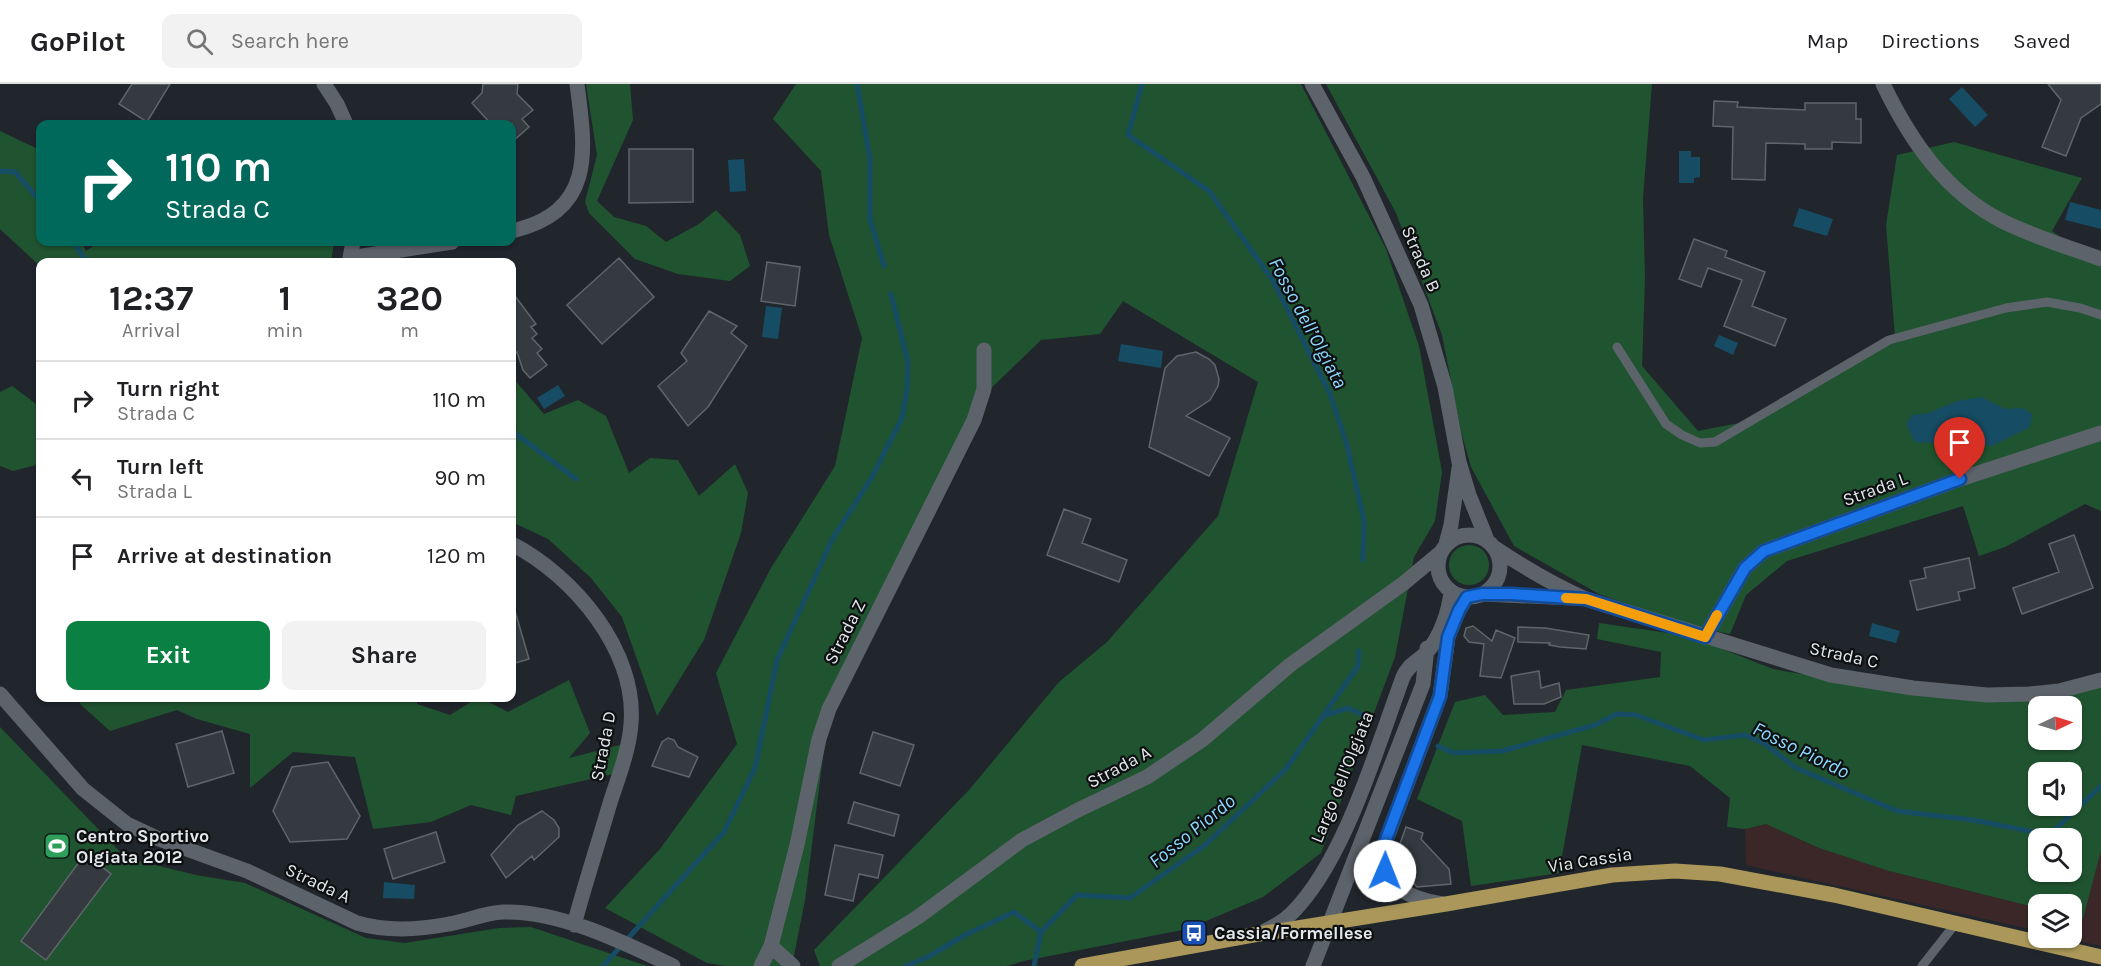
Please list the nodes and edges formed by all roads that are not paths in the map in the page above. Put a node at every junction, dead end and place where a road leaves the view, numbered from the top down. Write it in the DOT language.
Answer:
graph roads {
  1 [pos="324,84"];
  2 [pos="578,84"];
  3 [pos="1312,84"];
  4 [pos="1883,84"];
  5 [pos="344,120"];
  6 [pos="516,230"];
  7 [pos="429,246"];
  8 [pos="361,258"];
  9 [pos="2101,259"];
  10 [pos="2101,315"];
  11 [pos="1617,347"];
  12 [pos="984,350"];
  13 [pos="2101,433"];
  14 [pos="1459,462"];
  15 [pos="1491,544"];
  16 [pos="516,546"];
  17 [pos="1443,548"];
  18 [pos="1404,583"];
  19 [pos="1446,587"];
  20 [pos="1475,596"];
  21 [pos="1586,599"];
  22 [pos="1705,637"];
  23 [pos="1426,653"];
  24 [pos="1445,660"];
  25 [pos="2101,680"];
  26 [pos="1423,684"];
  27 [pos="0,694"];
  28 [pos="1446,904"];
  29 [pos="1956,923"];
  30 [pos="574,926"];
  31 [pos="1259,934"];
  32 [pos="771,946"];
  33 [pos="2101,957"];
  34 [pos="673,966"];
  35 [pos="761,966"];
  36 [pos="794,966"];
  37 [pos="839,966"];
  38 [pos="1082,966"];
  39 [pos="1313,966"];
  40 [pos="1922,966"];
  1 -- 5 [label="street"];
  2 -- 6 [label="street"];
  3 -- 14 [label="street, Strada B"];
  4 -- 9 [label="street"];
  7 -- 8 [label="street"];
  10 -- 11 [label="lane"];
  12 -- 32 [label="street, Strada Z"];
  13 -- 22 [label="street, Strada L"];
  14 -- 15 [label="street, Strada B"];
  14 -- 17 [label="street, Strada B"];
  15 -- 17 [label="street"];
  15 -- 20 [label="street"];
  15 -- 21 [label="street, Strada C"];
  16 -- 30 [label="street, Strada D"];
  17 -- 18 [label="street, Strada A"];
  17 -- 19 [label="street"];
  18 -- 19 [label="street"];
  18 -- 37 [label="street, Strada A"];
  19 -- 20 [label="street"];
  19 -- 23 [label="street, Largo dell'Olgiata"];
  20 -- 21 [label="street, Strada C"];
  20 -- 24 [label="street"];
  21 -- 22 [label="street, Strada C"];
  22 -- 25 [label="street, Strada C"];
  23 -- 26 [label="street, Largo dell'Olgiata"];
  23 -- 31 [label="street, Largo dell'Olgiata"];
  24 -- 26 [label="street"];
  24 -- 28 [label="street"];
  26 -- 39 [label="street"];
  27 -- 30 [label="street, Strada A"];
  28 -- 29 [label="main road, Via Cassia"];
  28 -- 31 [label="main road, Via Cassia"];
  29 -- 33 [label="main road, Via Cassia"];
  29 -- 40 [label="lane"];
  30 -- 34 [label="street, Strada A"];
  31 -- 38 [label="main road, Via Cassia"];
  32 -- 35 [label="street, Strada Z"];
  32 -- 36 [label="street"];
}
